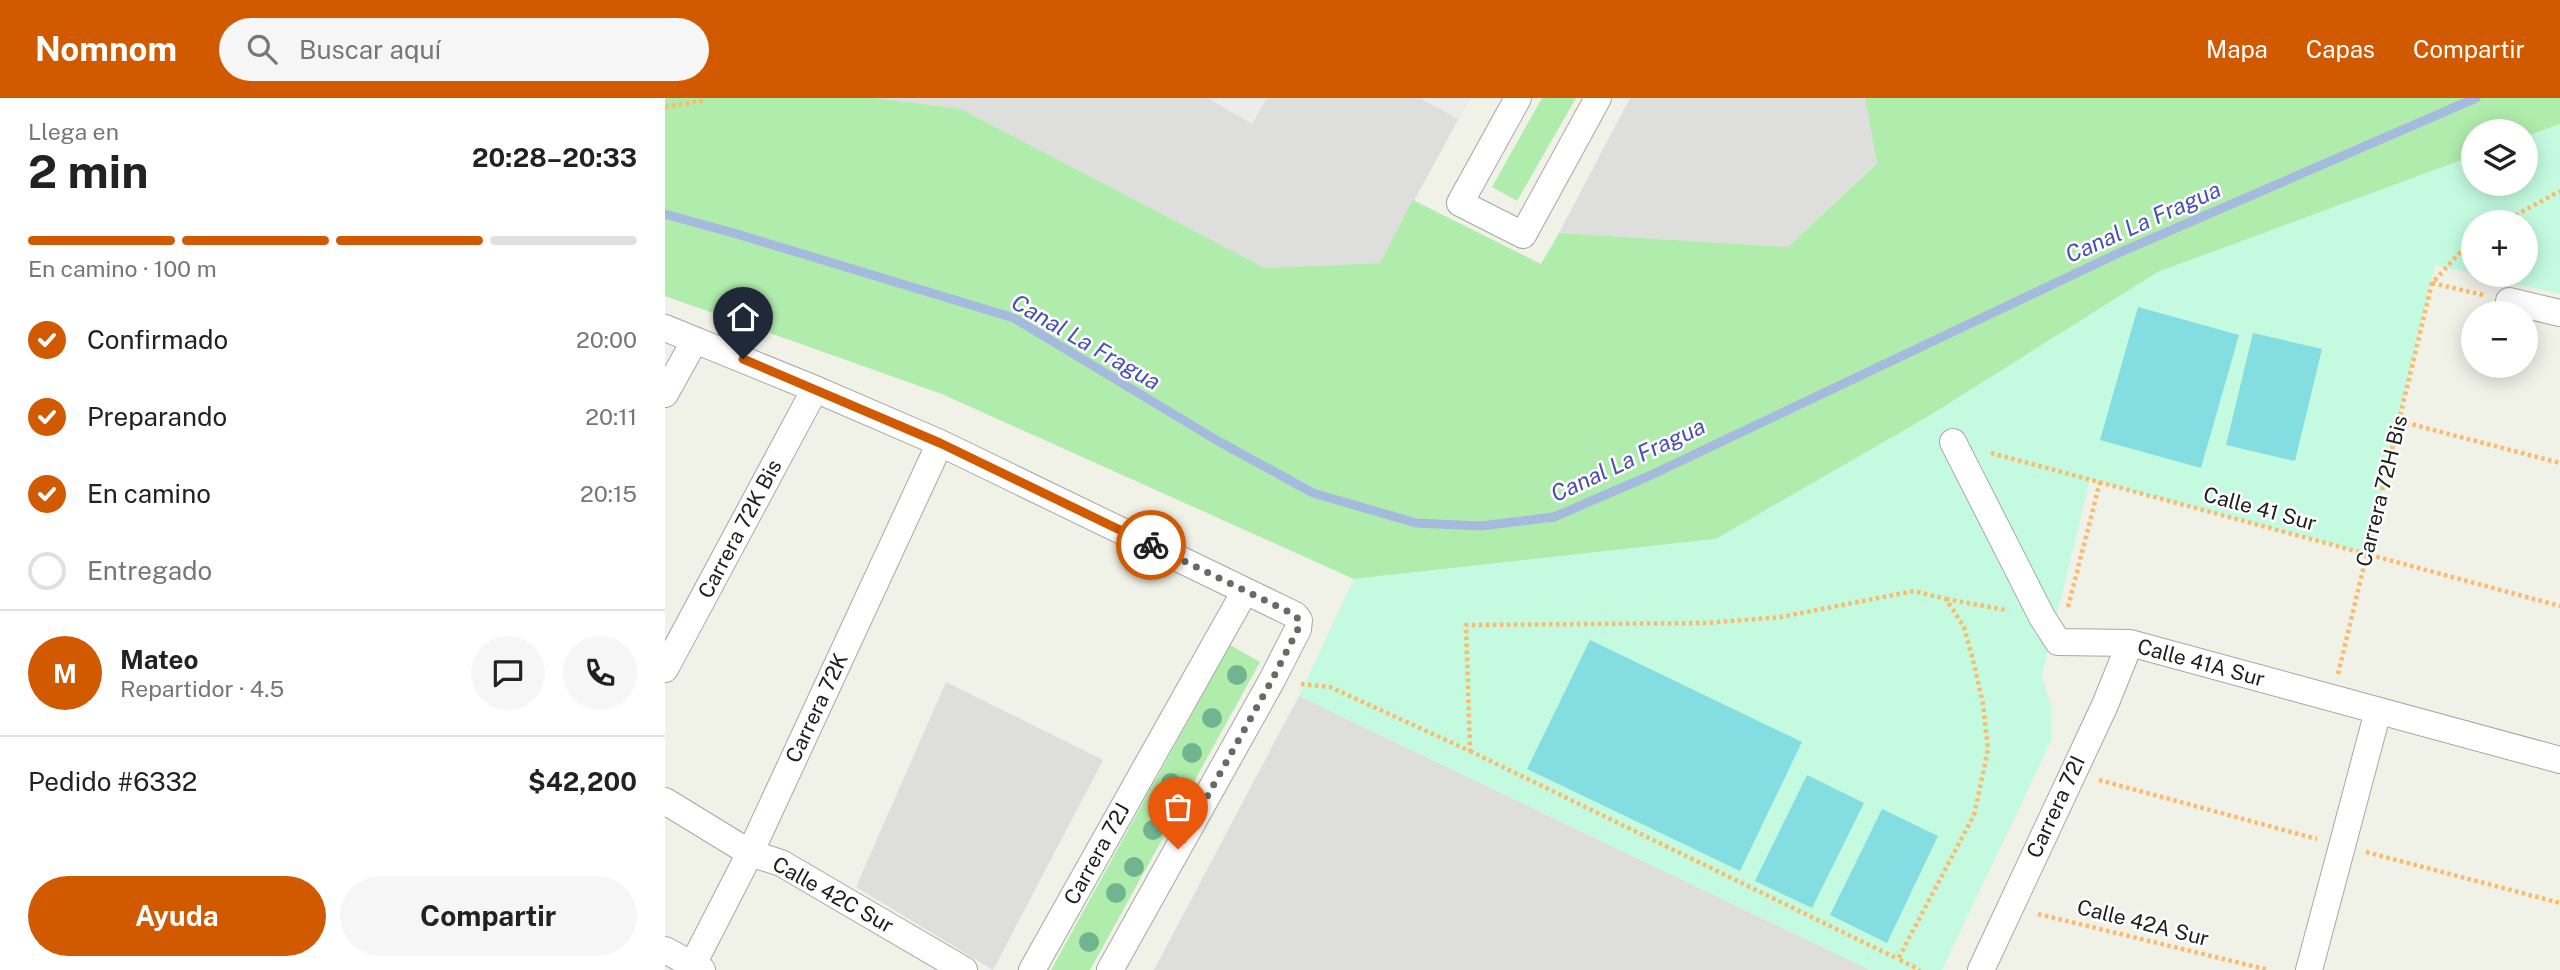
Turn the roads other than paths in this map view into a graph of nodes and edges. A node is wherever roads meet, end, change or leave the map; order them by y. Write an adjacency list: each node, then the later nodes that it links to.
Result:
1 (1518, 98): 2 (street)
2 (1598, 98)
3 (2538, 308): 4 (street)
4 (2560, 313)
5 (665, 328): 6 (street)
6 (695, 340): 7 (street); 8 (street)
7 (815, 388): 10 (street); 13 (street, Carrera 72K Bis)
8 (665, 394)
9 (1953, 442): 12 (street, Calle 41A Sur)
10 (940, 443): 11 (street); 17 (street, Carrera 72K)
11 (1245, 591): 21 (street, Carrera 72J); 22 (street)
12 (2130, 643): 14 (street, Calle 41A Sur); 23 (street, Carrera 72I)
13 (665, 669)
14 (2378, 710): 15 (street, Calle 41A Sur); 24 (street)
15 (2560, 761)
16 (665, 801): 17 (street, Calle 42C Sur)
17 (750, 853): 19 (street, Carrera 72K); 20 (street, Calle 42C Sur)
18 (665, 950): 19 (street)
19 (695, 968)
20 (964, 970)
21 (1032, 970)
22 (1110, 970)
23 (1981, 970)
24 (2309, 970)

